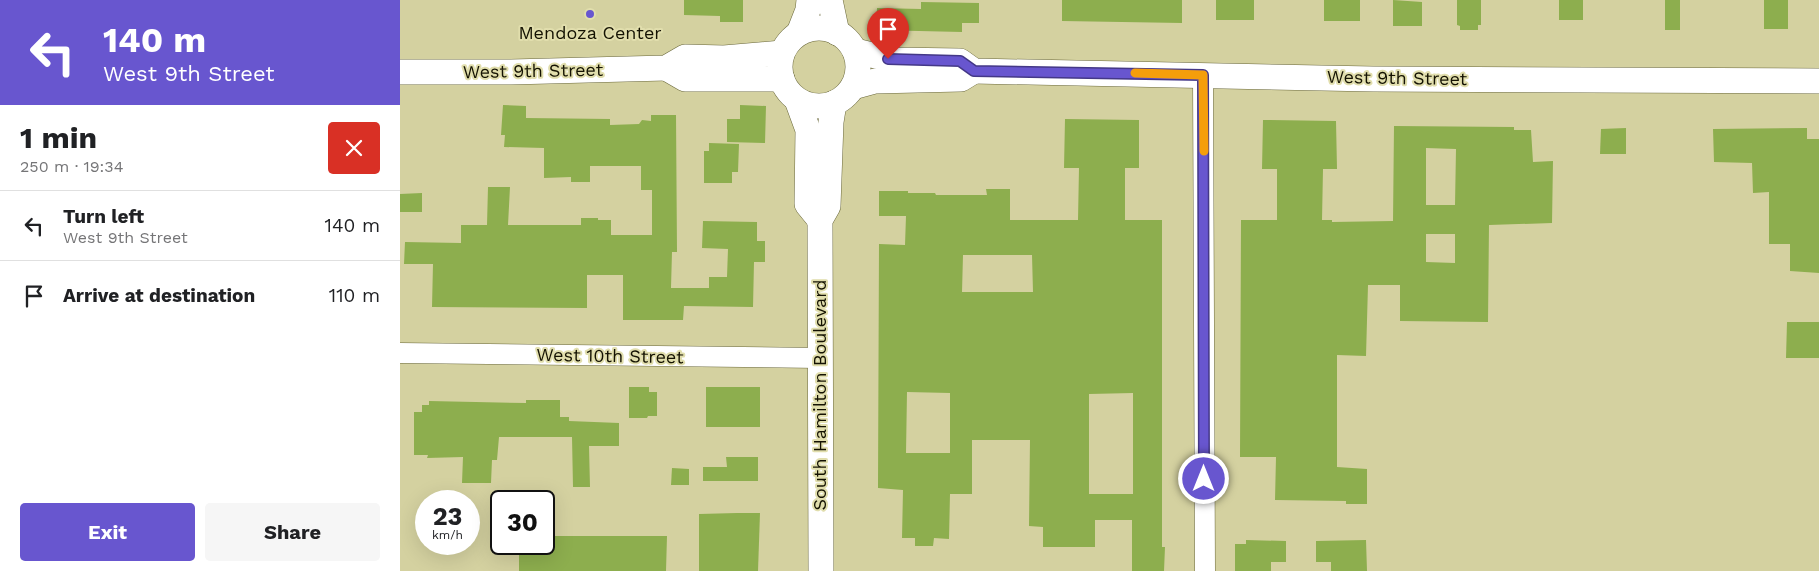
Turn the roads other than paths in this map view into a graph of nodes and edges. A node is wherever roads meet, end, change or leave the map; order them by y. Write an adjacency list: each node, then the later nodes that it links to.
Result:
1 (809, 0): 4 (street)
2 (830, 0): 3 (street)
3 (837, 33): 4 (street); 5 (street)
4 (799, 34): 6 (street)
5 (855, 51): 8 (street, West 9th Street); 13 (street)
6 (782, 53): 7 (street, West 9th Street); 11 (street)
7 (666, 68): 9 (street, West 9th Street); 11 (street, West 9th Street)
8 (974, 71): 10 (street, West 9th Street); 13 (street, West 9th Street)
9 (400, 72)
10 (1203, 75): 12 (street, West 9th Street); 20 (street)
11 (782, 79): 14 (street)
12 (1819, 81)
13 (853, 87): 15 (street)
14 (797, 100): 15 (street); 16 (street)
15 (834, 103): 16 (street, South Hamilton Boulevard)
16 (820, 220): 18 (street, South Hamilton Boulevard)
17 (400, 353): 18 (street, West 10th Street)
18 (819, 358): 19 (street, South Hamilton Boulevard)
19 (821, 571)
20 (1205, 571)

